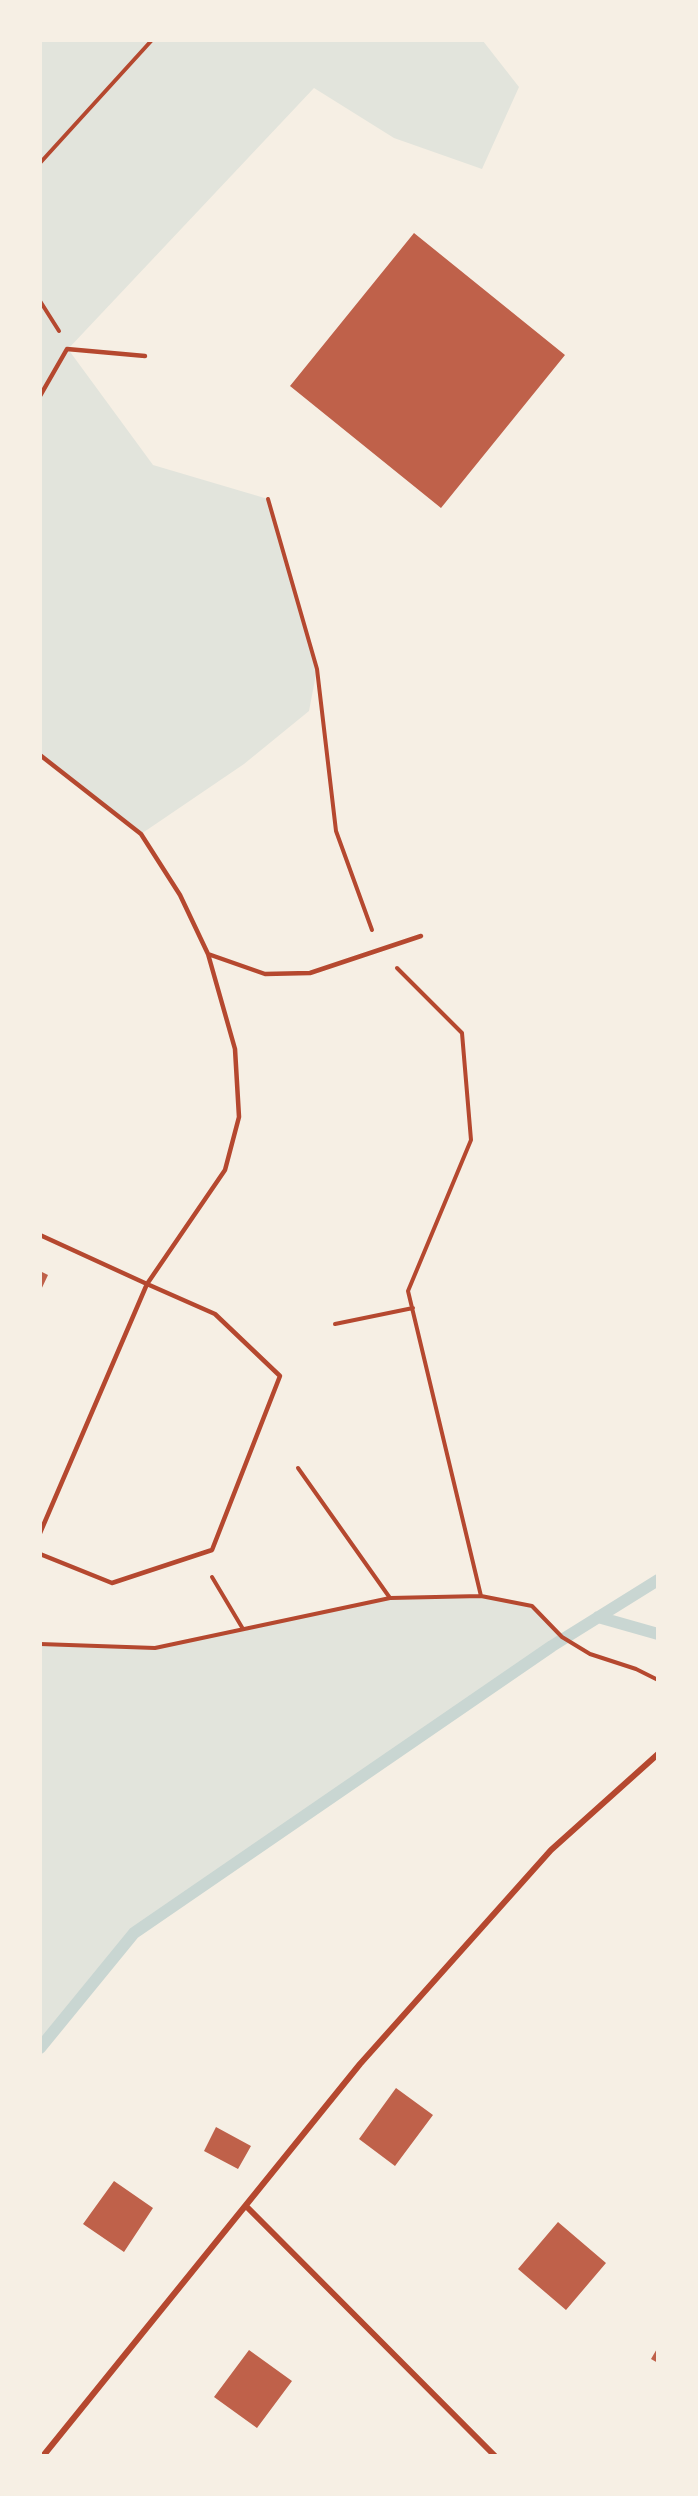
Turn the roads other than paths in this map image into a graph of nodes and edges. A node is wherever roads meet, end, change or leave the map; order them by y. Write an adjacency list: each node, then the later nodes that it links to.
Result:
1 (145, 356): 2 (lane)
2 (40, 396)
3 (40, 755): 5 (lane)
4 (420, 936): 5 (lane)
5 (207, 954): 7 (lane)
6 (40, 1235): 7 (lane)
7 (147, 1284): 8 (lane); 9 (lane)
8 (40, 1533)
9 (40, 1554)
10 (657, 1754): 11 (street)
11 (246, 2206): 12 (street); 13 (street)
12 (43, 2456)
13 (495, 2456)

